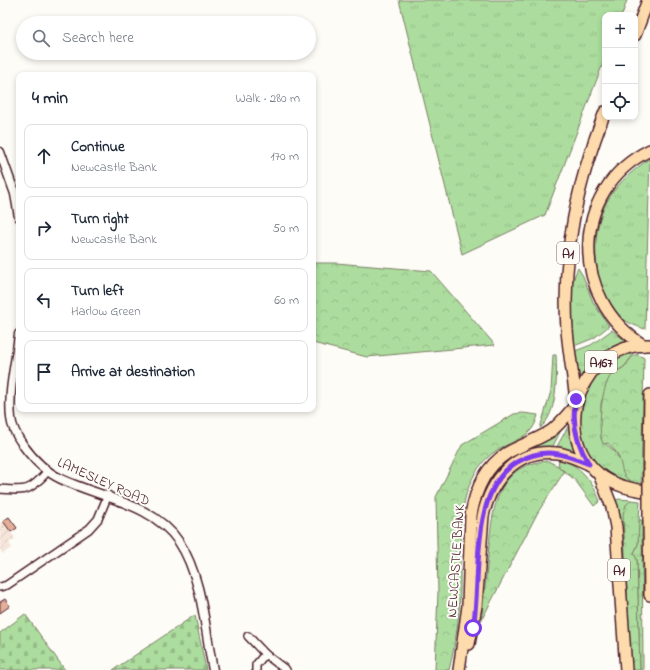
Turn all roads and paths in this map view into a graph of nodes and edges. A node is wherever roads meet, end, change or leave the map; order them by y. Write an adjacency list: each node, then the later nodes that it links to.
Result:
1 (648, 0): 2 (main road)
2 (638, 27)
3 (602, 120): 10 (main road, A1)
4 (650, 150): 7 (main road, A1)
5 (0, 152): 6 (street)
6 (16, 200)
7 (647, 345): 10 (main road, A167)
8 (16, 358): 13 (street, LAMESLEY ROAD)
9 (650, 395): 12 (main road, A1)
10 (576, 403): 11 (main road, A167); 25 (main road, NEWCASTLE BANK / A167)
11 (589, 464): 14 (main road, A167); 25 (main road, NEWCASTLE BANK / A167)
12 (649, 468): 19 (main road, A1, bridge)
13 (48, 471): 15 (street); 17 (street, LAMESLEY ROAD)
14 (599, 474): 16 (main road, A167); 26 (main road, A1)
15 (0, 488)
16 (650, 492)
17 (108, 495): 18 (street); 22 (street, LAMESLEY ROAD)
18 (0, 588)
19 (650, 595)
20 (248, 636): 21 (street)
21 (265, 654): 23 (street); 24 (street)
22 (213, 670)
23 (256, 670)
24 (286, 670)
25 (459, 670)
26 (626, 670)

